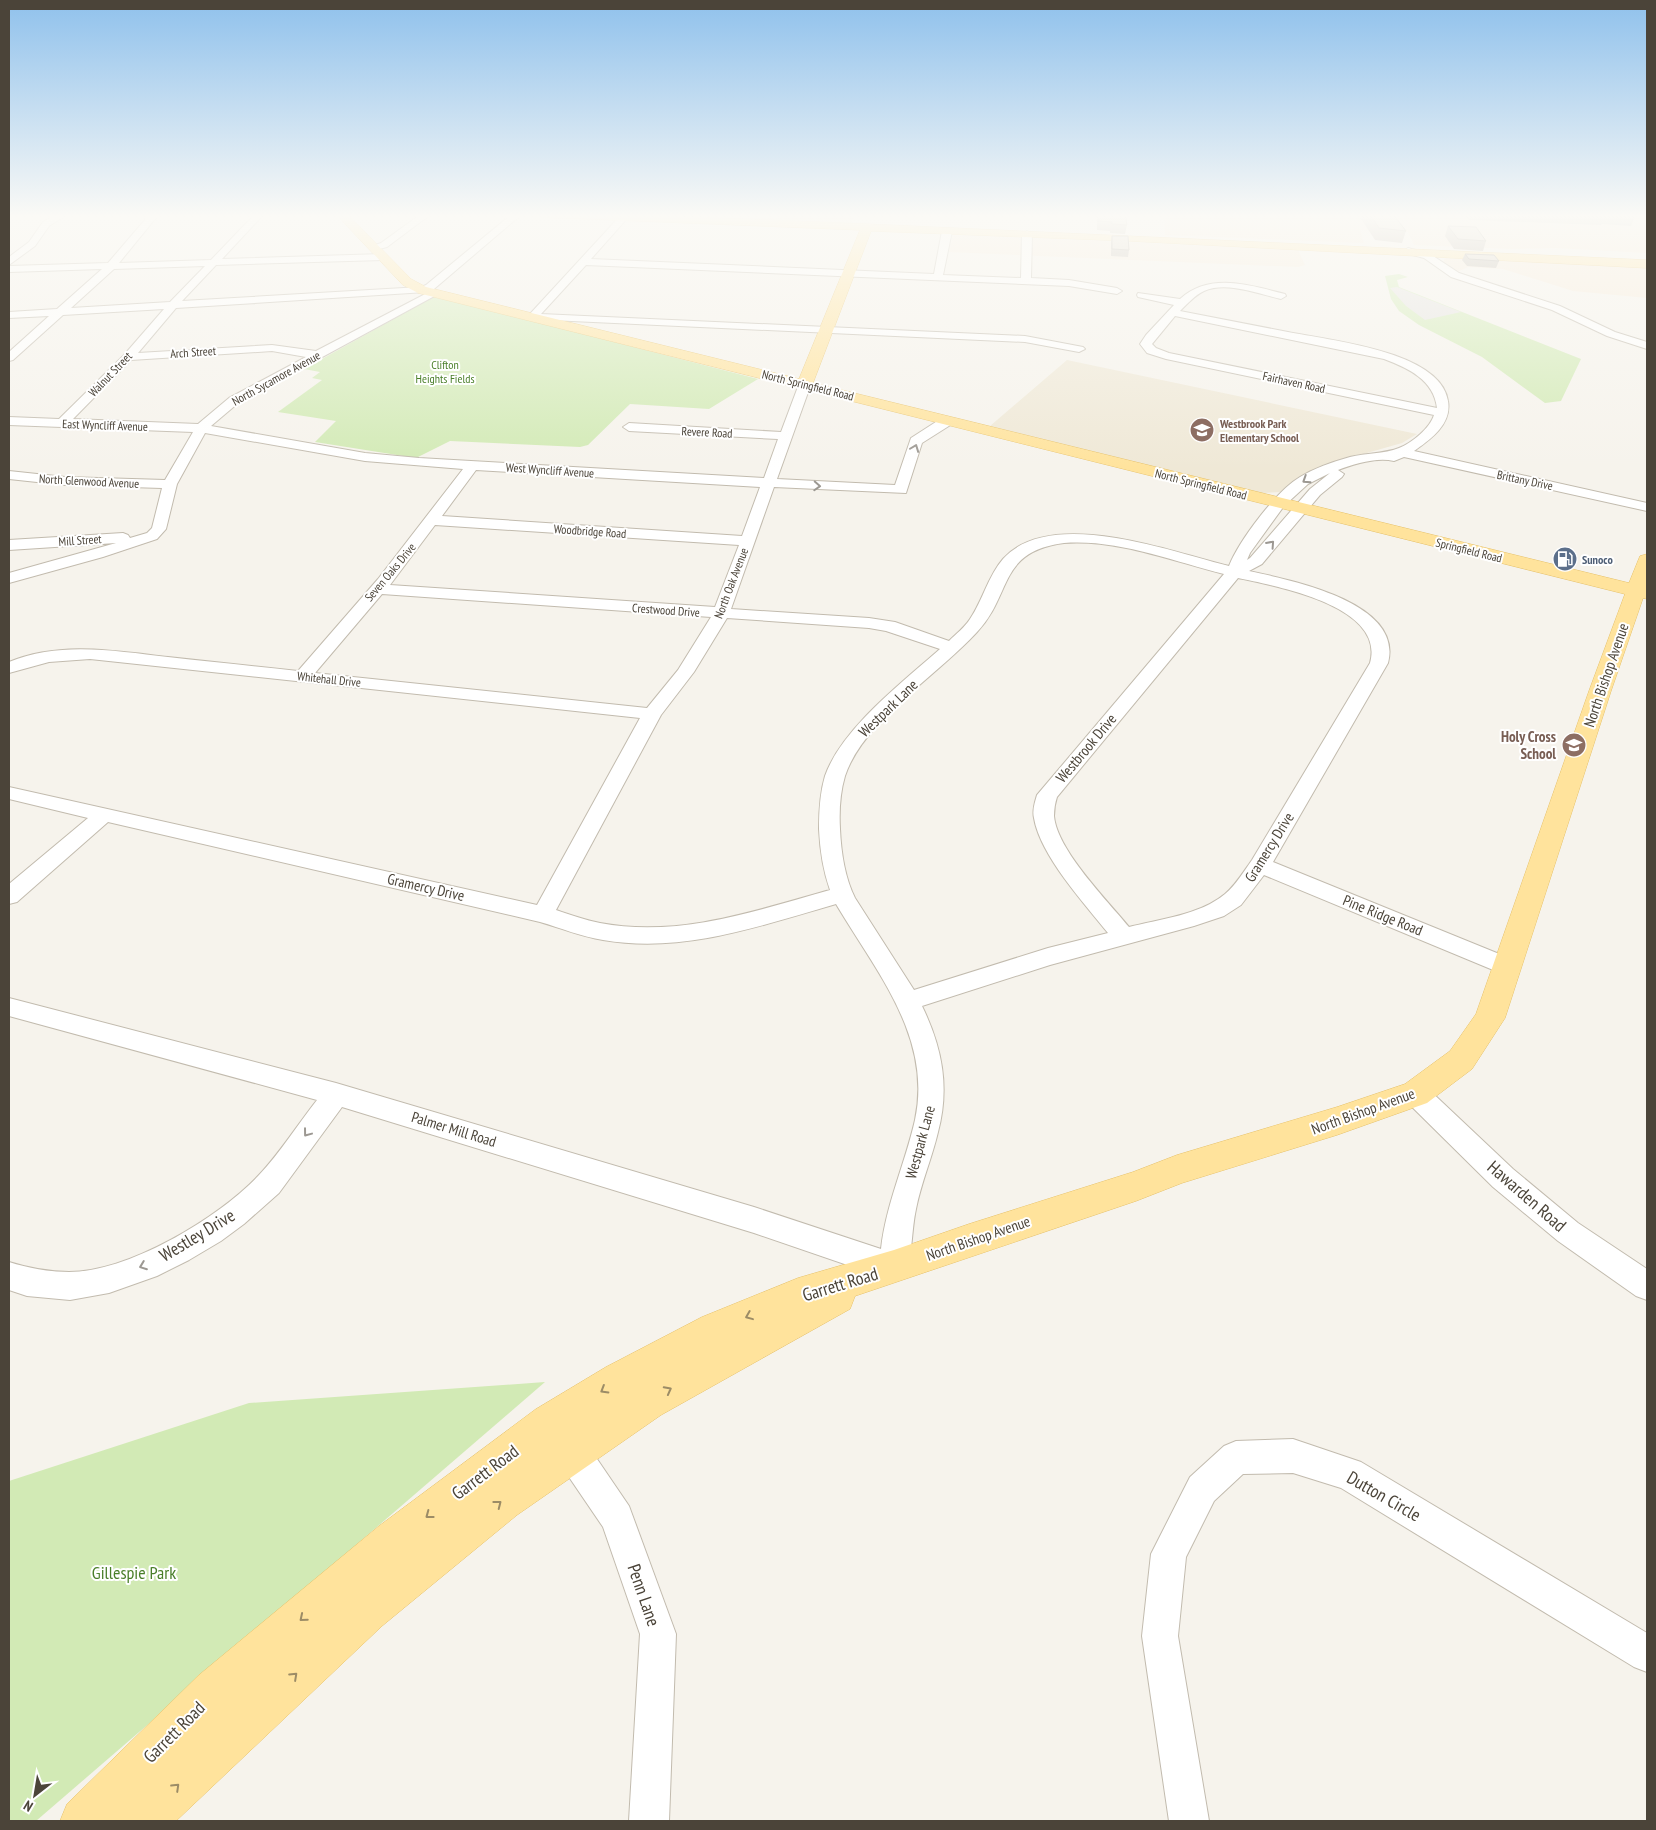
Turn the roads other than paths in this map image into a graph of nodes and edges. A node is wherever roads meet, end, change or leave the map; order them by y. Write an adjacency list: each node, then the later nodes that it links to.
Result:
1 (74, 299): 13 (street)
2 (177, 299): 12 (street, Walnut Street)
3 (283, 299): 12 (street)
4 (416, 299): 20 (street, North Sycamore Avenue)
5 (460, 299): 16 (main road, North Springfield Road)
6 (550, 299): 16 (street)
7 (838, 299): 17 (main road, North Oak Avenue)
8 (1164, 299): 11 (street)
9 (1187, 299): 11 (street)
10 (1530, 299): 18 (street)
11 (1182, 303): 14 (street)
12 (172, 305): 13 (street); 21 (street, Walnut Street)
13 (60, 312): 15 (street); 22 (street)
14 (1174, 313): 24 (street); 24 (street, Fairhaven Road)
15 (9, 315)
16 (533, 317): 17 (street); 23 (main road, North Springfield Road)
17 (827, 330): 19 (street); 23 (main road, North Oak Avenue)
18 (1647, 346)
19 (1079, 349)
20 (318, 355): 21 (street, Arch Street); 29 (street, North Sycamore Avenue)
21 (128, 356): 27 (street, Walnut Street)
22 (9, 358)
23 (805, 384): 25 (main road, North Springfield Road); 30 (street, North Oak Avenue)
24 (1442, 413): 31 (street, Westbrook Drive)
25 (947, 421): 34 (street, West Wyncliff Avenue, one-way to 25); 36 (main road, North Springfield Road)
26 (9, 422): 27 (street, East Wyncliff Avenue)
27 (62, 423): 29 (street, East Wyncliff Avenue)
28 (629, 427): 30 (street, Revere Road)
29 (200, 428): 32 (street, West Wyncliff Avenue); 35 (street, North Sycamore Avenue)
30 (786, 436): 34 (street, North Oak Avenue)
31 (1402, 452): 36 (street, Westbrook Drive, one-way to 36); 37 (street, Brittany Drive); 38 (street, Westbrook Drive)
32 (473, 465): 34 (street, West Wyncliff Avenue); 39 (street, Seven Oaks Drive)
33 (9, 475): 35 (street, North Glenwood Avenue)
34 (768, 483): 41 (street, North Oak Avenue)
35 (170, 484): 40 (street, North Sycamore Avenue)
36 (1279, 503): 38 (main road, North Springfield Road); 44 (street, Westbrook Drive)
37 (1647, 507)
38 (1302, 509): 44 (street, Westbrook Drive, one-way to 38); 47 (main road, Springfield Road)
39 (432, 520): 41 (street, Woodbridge Road); 46 (street, Seven Oaks Drive)
40 (152, 536): 42 (street, Mill Street); 45 (street)
41 (747, 541): 48 (street, North Oak Avenue)
42 (9, 545)
43 (1647, 560): 47 (main road, North Bishop Avenue)
44 (1234, 572): 49 (street, Westpark Lane); 55 (street, Gramercy Drive); 59 (street, Westbrook Drive)
45 (9, 578)
46 (377, 589): 48 (street, Crestwood Drive); 51 (street, Seven Oaks Drive)
47 (1641, 592): 60 (main road, North Bishop Avenue)
48 (721, 614): 49 (street, Crestwood Drive); 52 (street, North Oak Avenue)
49 (951, 648): 56 (street, Westpark Lane)
50 (9, 668): 51 (street, Whitehall Drive)
51 (303, 676): 52 (street, Whitehall Drive)
52 (652, 714): 58 (street, North Oak Avenue)
53 (9, 793): 54 (street, Gramercy Drive)
54 (106, 814): 57 (street); 58 (street, Gramercy Drive)
55 (1260, 864): 59 (street, Gramercy Drive); 60 (street, Pine Ridge Road)
56 (842, 894): 58 (street, Gramercy Drive); 61 (street, Westpark Lane)
57 (9, 896)
58 (543, 914)
59 (1124, 937): 61 (street, Gramercy Drive)
60 (1506, 966): 64 (main road, North Bishop Avenue)
61 (908, 1001): 65 (street, Westpark Lane)
62 (9, 1006): 63 (street, Palmer Mill Road)
63 (336, 1094): 65 (street, Palmer Mill Road); 66 (street, Westley Drive, one-way to 66)
64 (1416, 1094): 65 (main road, North Bishop Avenue); 67 (street, Hawarden Road)
65 (894, 1267): 68 (main road, Garrett Road)
66 (9, 1276)
67 (1647, 1286)
68 (561, 1437): 70 (main road, Garrett Road, one-way to 70); 71 (main road, Garrett Road, one-way to 68); 72 (street, Penn Lane)
69 (1647, 1654): 73 (street, Dutton Circle)
70 (84, 1821)
71 (140, 1821)
72 (649, 1821)
73 (1189, 1821)

